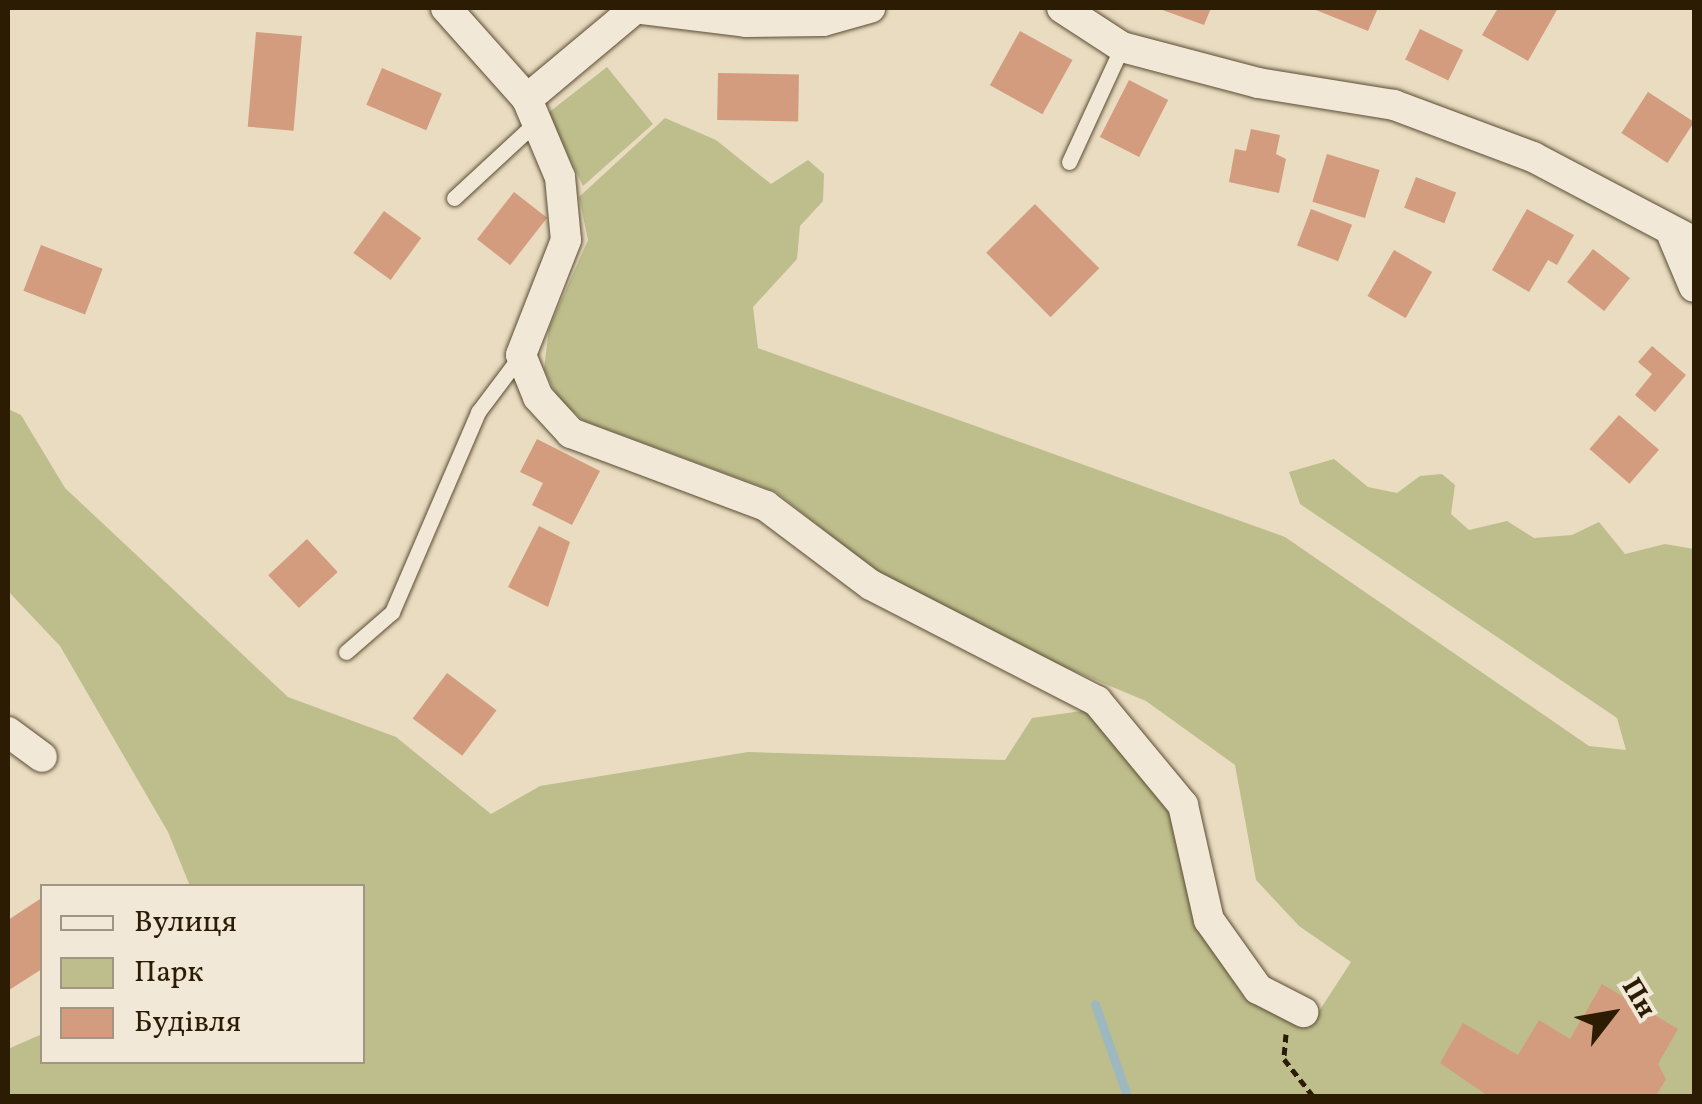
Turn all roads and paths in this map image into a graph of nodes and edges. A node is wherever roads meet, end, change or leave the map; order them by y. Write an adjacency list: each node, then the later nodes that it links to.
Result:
1 (446, 8): 6 (street)
2 (636, 8): 3 (street); 6 (street)
3 (870, 8)
4 (1062, 8): 5 (street)
5 (1122, 48): 7 (lane); 9 (street)
6 (532, 111): 8 (lane); 11 (street)
7 (1069, 162)
8 (454, 198)
9 (1684, 240): 10 (street)
10 (1694, 287)
11 (522, 355): 12 (lane); 15 (street)
12 (346, 652)
13 (8, 732): 14 (street)
14 (42, 757)
15 (1295, 1008): 16 (path)
16 (1313, 1096)

